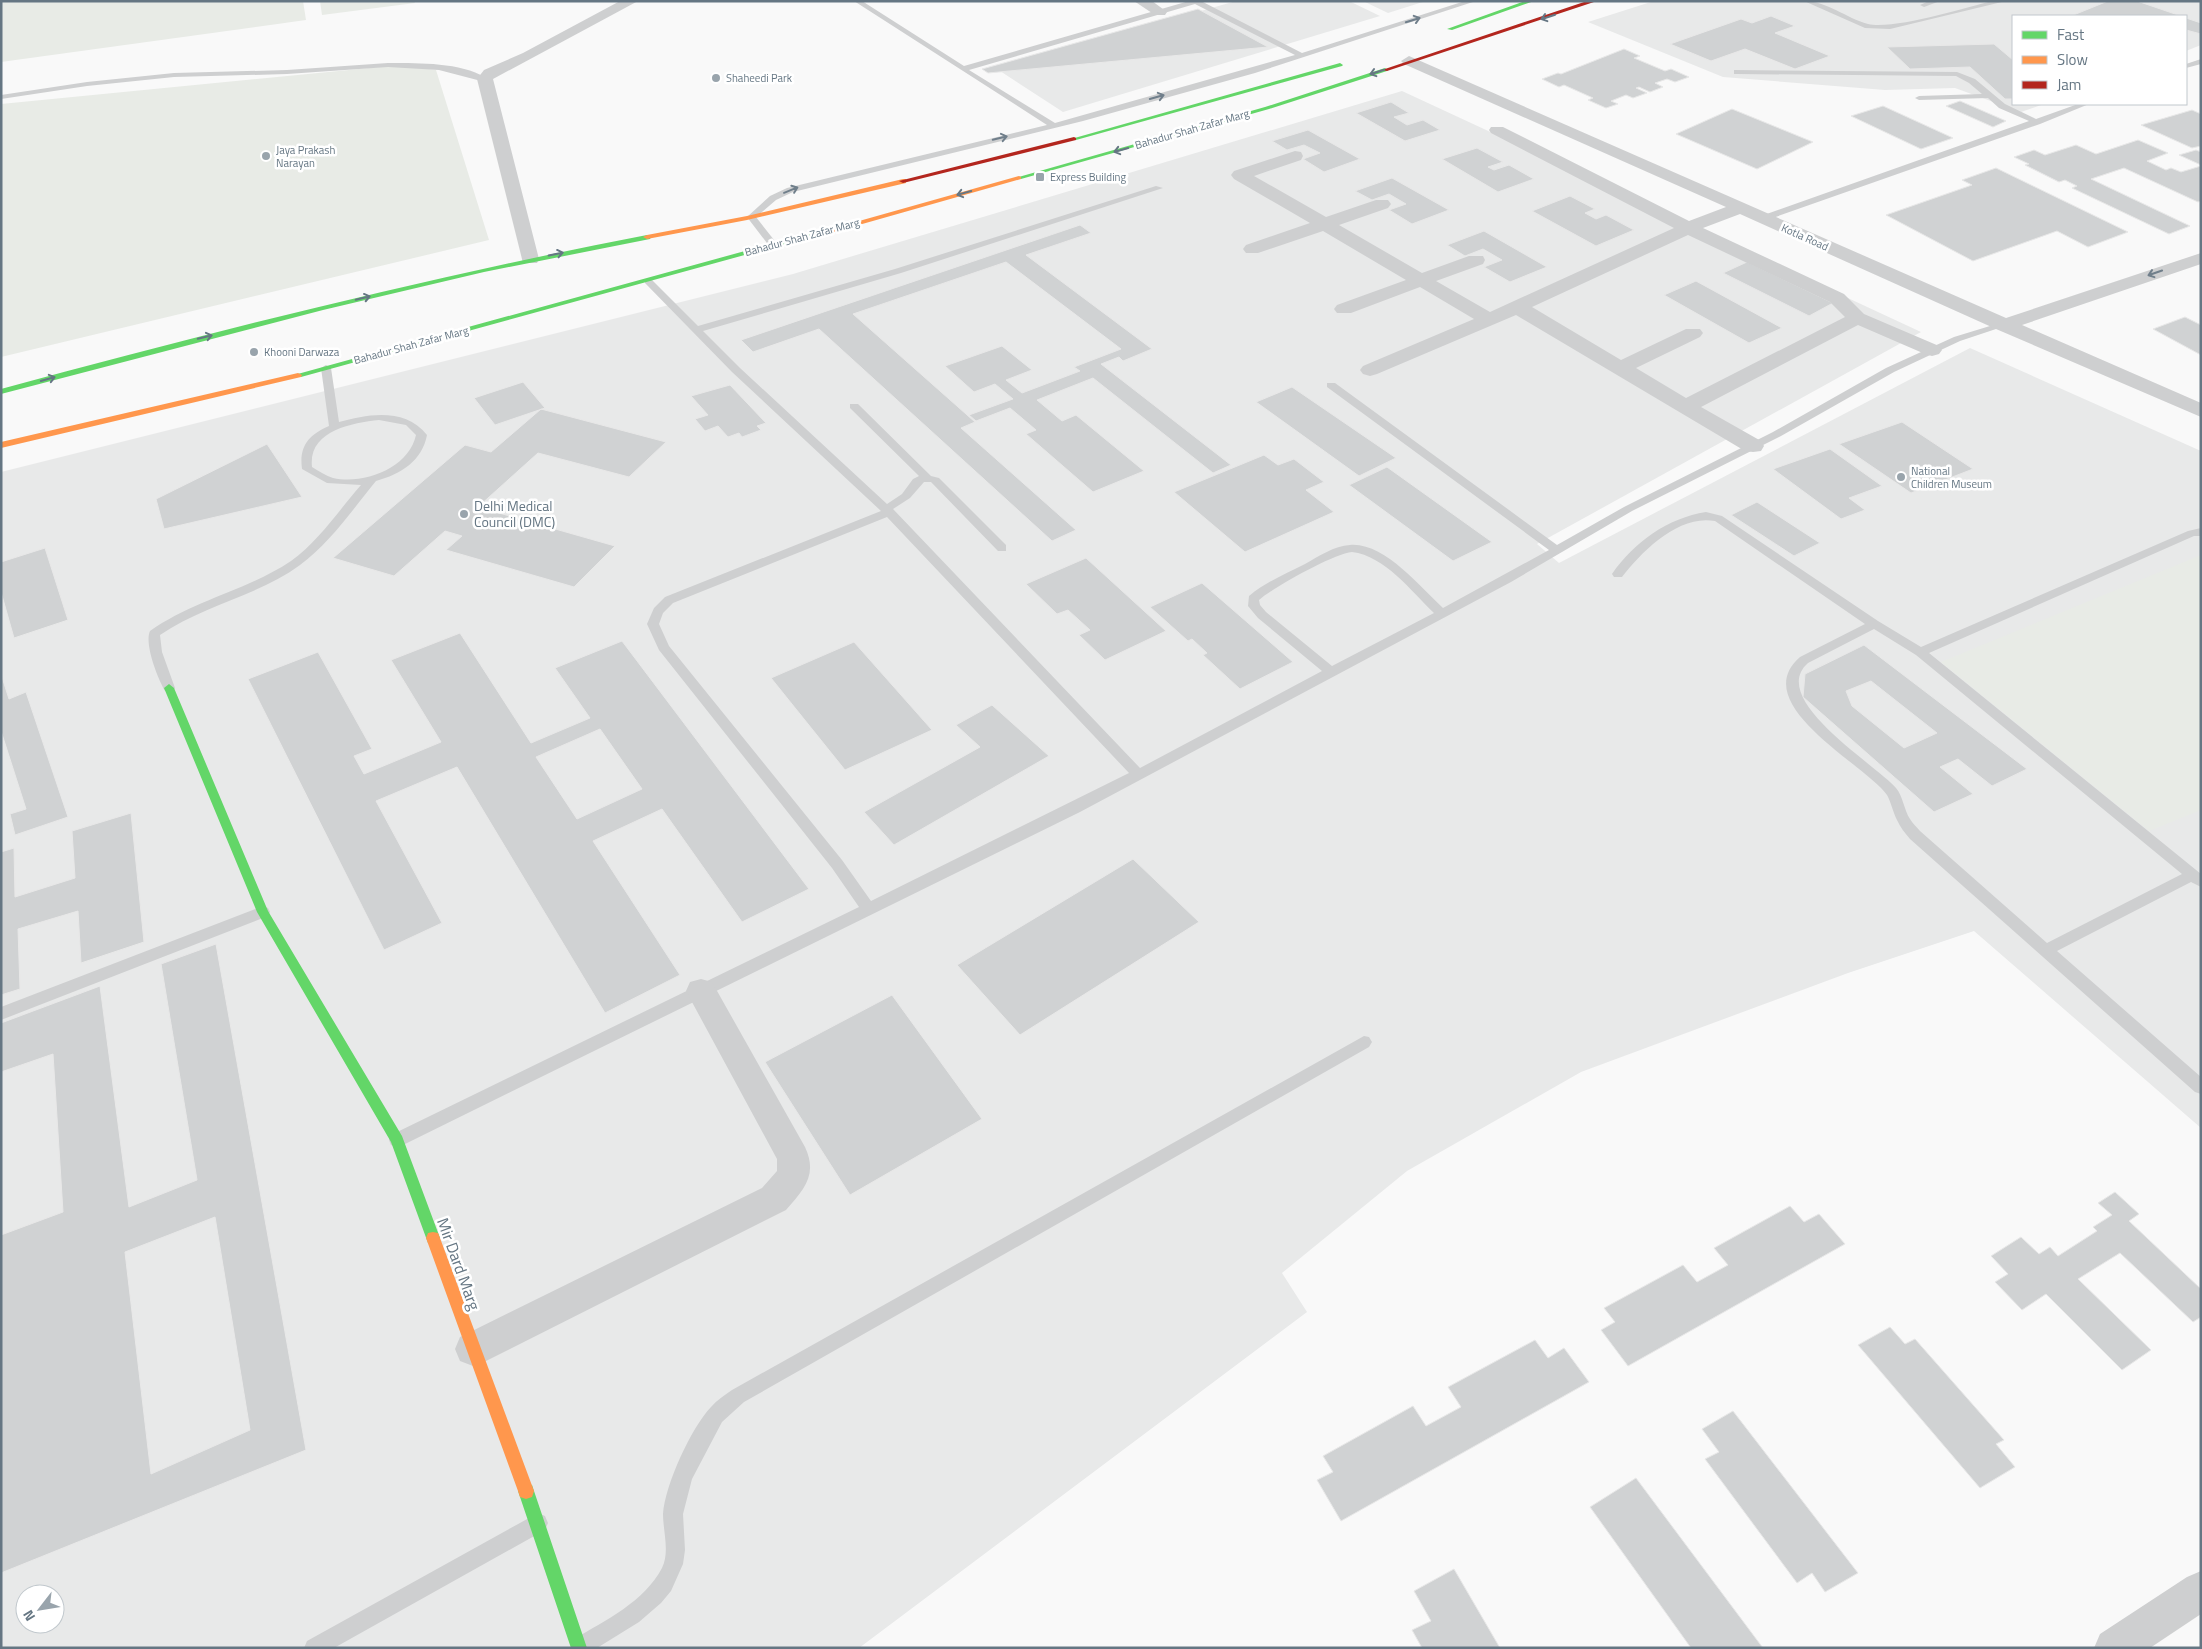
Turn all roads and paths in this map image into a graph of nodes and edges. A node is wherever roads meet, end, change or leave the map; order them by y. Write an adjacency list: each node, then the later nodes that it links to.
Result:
1 (631, 1): 23 (street)
2 (857, 1): 21 (lane)
3 (1140, 1): 14 (street)
4 (1198, 1): 14 (lane); 16 (lane)
5 (1473, 1): 16 (lane, one-way to 5)
6 (1531, 1): 15 (main road)
7 (1594, 1): 17 (main road, Bahadur Shah Zafar Marg, one-way to 17)
8 (1807, 1): 13 (lane)
9 (1937, 1): 12 (lane)
10 (1977, 1): 13 (lane)
11 (2003, 1): 13 (lane)
12 (1924, 5)
13 (1989, 6)
14 (1160, 12): 21 (lane)
15 (1440, 32)
16 (1301, 56): 29 (lane, one-way to 16)
17 (1409, 61): 34 (street, Kotla Road); 39 (main road, Bahadur Shah Zafar Marg, one-way to 39)
18 (2201, 61): 20 (lane)
19 (1350, 62): 35 (main road, Bahadur Shah Zafar Marg)
20 (2187, 66)
21 (963, 69): 29 (lane)
22 (1737, 72): 24 (lane)
23 (485, 80): 25 (lane); 42 (street)
24 (1988, 96): 26 (lane); 28 (lane)
25 (1, 97)
26 (1919, 98)
27 (2082, 105): 28 (lane)
28 (2036, 122): 36 (lane)
29 (1053, 125): 35 (lane, one-way to 29)
30 (1497, 130): 38 (street)
31 (1296, 156): 37 (street)
32 (1159, 188): 51 (lane)
33 (1382, 204): 37 (street)
34 (1740, 208): 36 (street, Kotla Road); 38 (street)
35 (751, 216): 39 (lane); 42 (main road, Bahadur Shah Zafar Marg, one-way to 35)
36 (1764, 218): 50 (street, Kotla Road)
37 (1324, 224): 40 (street); 44 (street)
38 (1688, 228): 46 (street); 48 (street)
39 (773, 245): 45 (main road, Bahadur Shah Zafar Marg)
40 (1252, 249)
41 (2201, 258): 50 (street, one-way to 50)
42 (530, 259): 58 (main road, Bahadur Shah Zafar Marg, one-way to 42)
43 (1476, 260): 44 (street)
44 (1422, 280): 47 (street); 49 (street)
45 (648, 281): 51 (lane); 54 (main road, Bahadur Shah Zafar Marg)
46 (1517, 307): 49 (street); 55 (street)
47 (1344, 309)
48 (1857, 318): 53 (street); 60 (street)
49 (1489, 320): 56 (street)
50 (2003, 325): 53 (lane); 61 (street, Kotla Road)
51 (695, 330): 67 (lane)
52 (1693, 333): 55 (street)
53 (1932, 350): 64 (lane)
54 (326, 368): 62 (lane); 63 (main road, Bahadur Shah Zafar Marg)
55 (1620, 368): 60 (street)
56 (1370, 370)
57 (1331, 385): 70 (lane)
58 (1, 392)
59 (854, 406): 65 (lane)
60 (1686, 406): 64 (street)
61 (2201, 412)
62 (334, 427): 66 (lane); 66 (lane)
63 (1, 445)
64 (1752, 446): 70 (lane)
65 (926, 477): 67 (lane); 69 (lane)
66 (372, 479): 76 (lane)
67 (887, 511): 77 (lane); 79 (lane)
68 (2201, 532): 74 (lane)
69 (1002, 548)
70 (1556, 550): 72 (lane)
71 (1618, 574): 73 (lane)
72 (1441, 614): 75 (lane); 75 (lane)
73 (1874, 624): 74 (lane); 81 (lane)
74 (1920, 652): 78 (lane)
75 (1331, 672): 77 (lane)
76 (169, 688): 80 (main road, Mir Dard Marg)
77 (1138, 774): 79 (lane)
78 (2197, 878): 81 (lane)
79 (868, 908): 82 (lane)
80 (263, 912): 83 (lane); 86 (main road, Mir Dard Marg)
81 (2046, 950): 85 (lane)
82 (700, 991): 86 (lane); 87 (street)
83 (1, 1014)
84 (1364, 1042): 91 (lane)
85 (2201, 1087)
86 (397, 1140): 87 (main road, Mir Dard Marg)
87 (473, 1349): 88 (main road, Mir Dard Marg)
88 (538, 1523): 90 (lane); 91 (main road, Mir Dard Marg)
89 (2197, 1601): 92 (street)
90 (314, 1648)
91 (579, 1648)
92 (2114, 1648)

